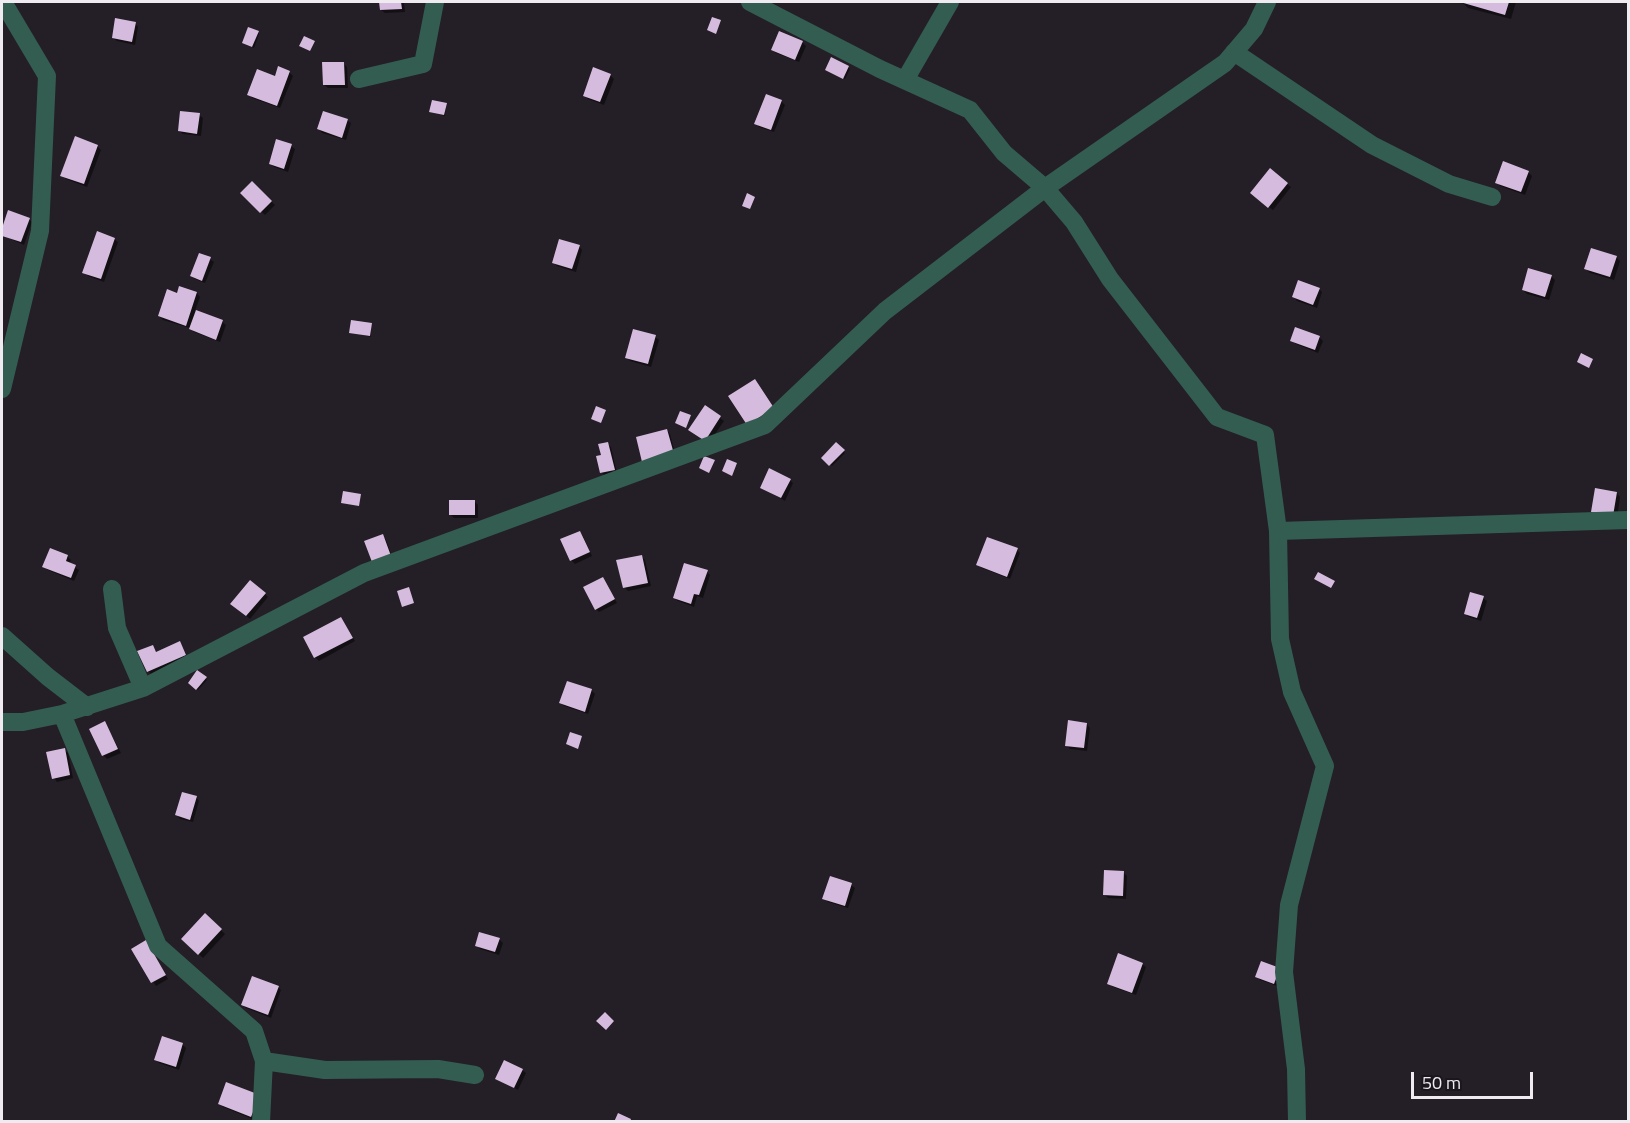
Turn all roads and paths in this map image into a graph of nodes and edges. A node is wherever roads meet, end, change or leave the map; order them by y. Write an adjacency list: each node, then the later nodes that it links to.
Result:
1 (3, 2): 11 (street)
2 (435, 2): 7 (street)
3 (750, 2): 8 (street)
4 (950, 2): 8 (street)
5 (1267, 2): 6 (street)
6 (1234, 52): 9 (street); 10 (street)
7 (359, 79)
8 (905, 80): 9 (street)
9 (1045, 188): 13 (street); 16 (street)
10 (1492, 197)
11 (2, 389)
12 (1629, 520): 13 (street)
13 (1278, 531): 23 (street)
14 (112, 590): 16 (street)
15 (2, 636): 17 (street)
16 (143, 688): 17 (street)
17 (87, 707): 18 (street)
18 (62, 714): 19 (street); 20 (street)
19 (2, 722)
20 (264, 1061): 21 (street); 22 (street)
21 (475, 1075)
22 (261, 1122)
23 (1298, 1122)

